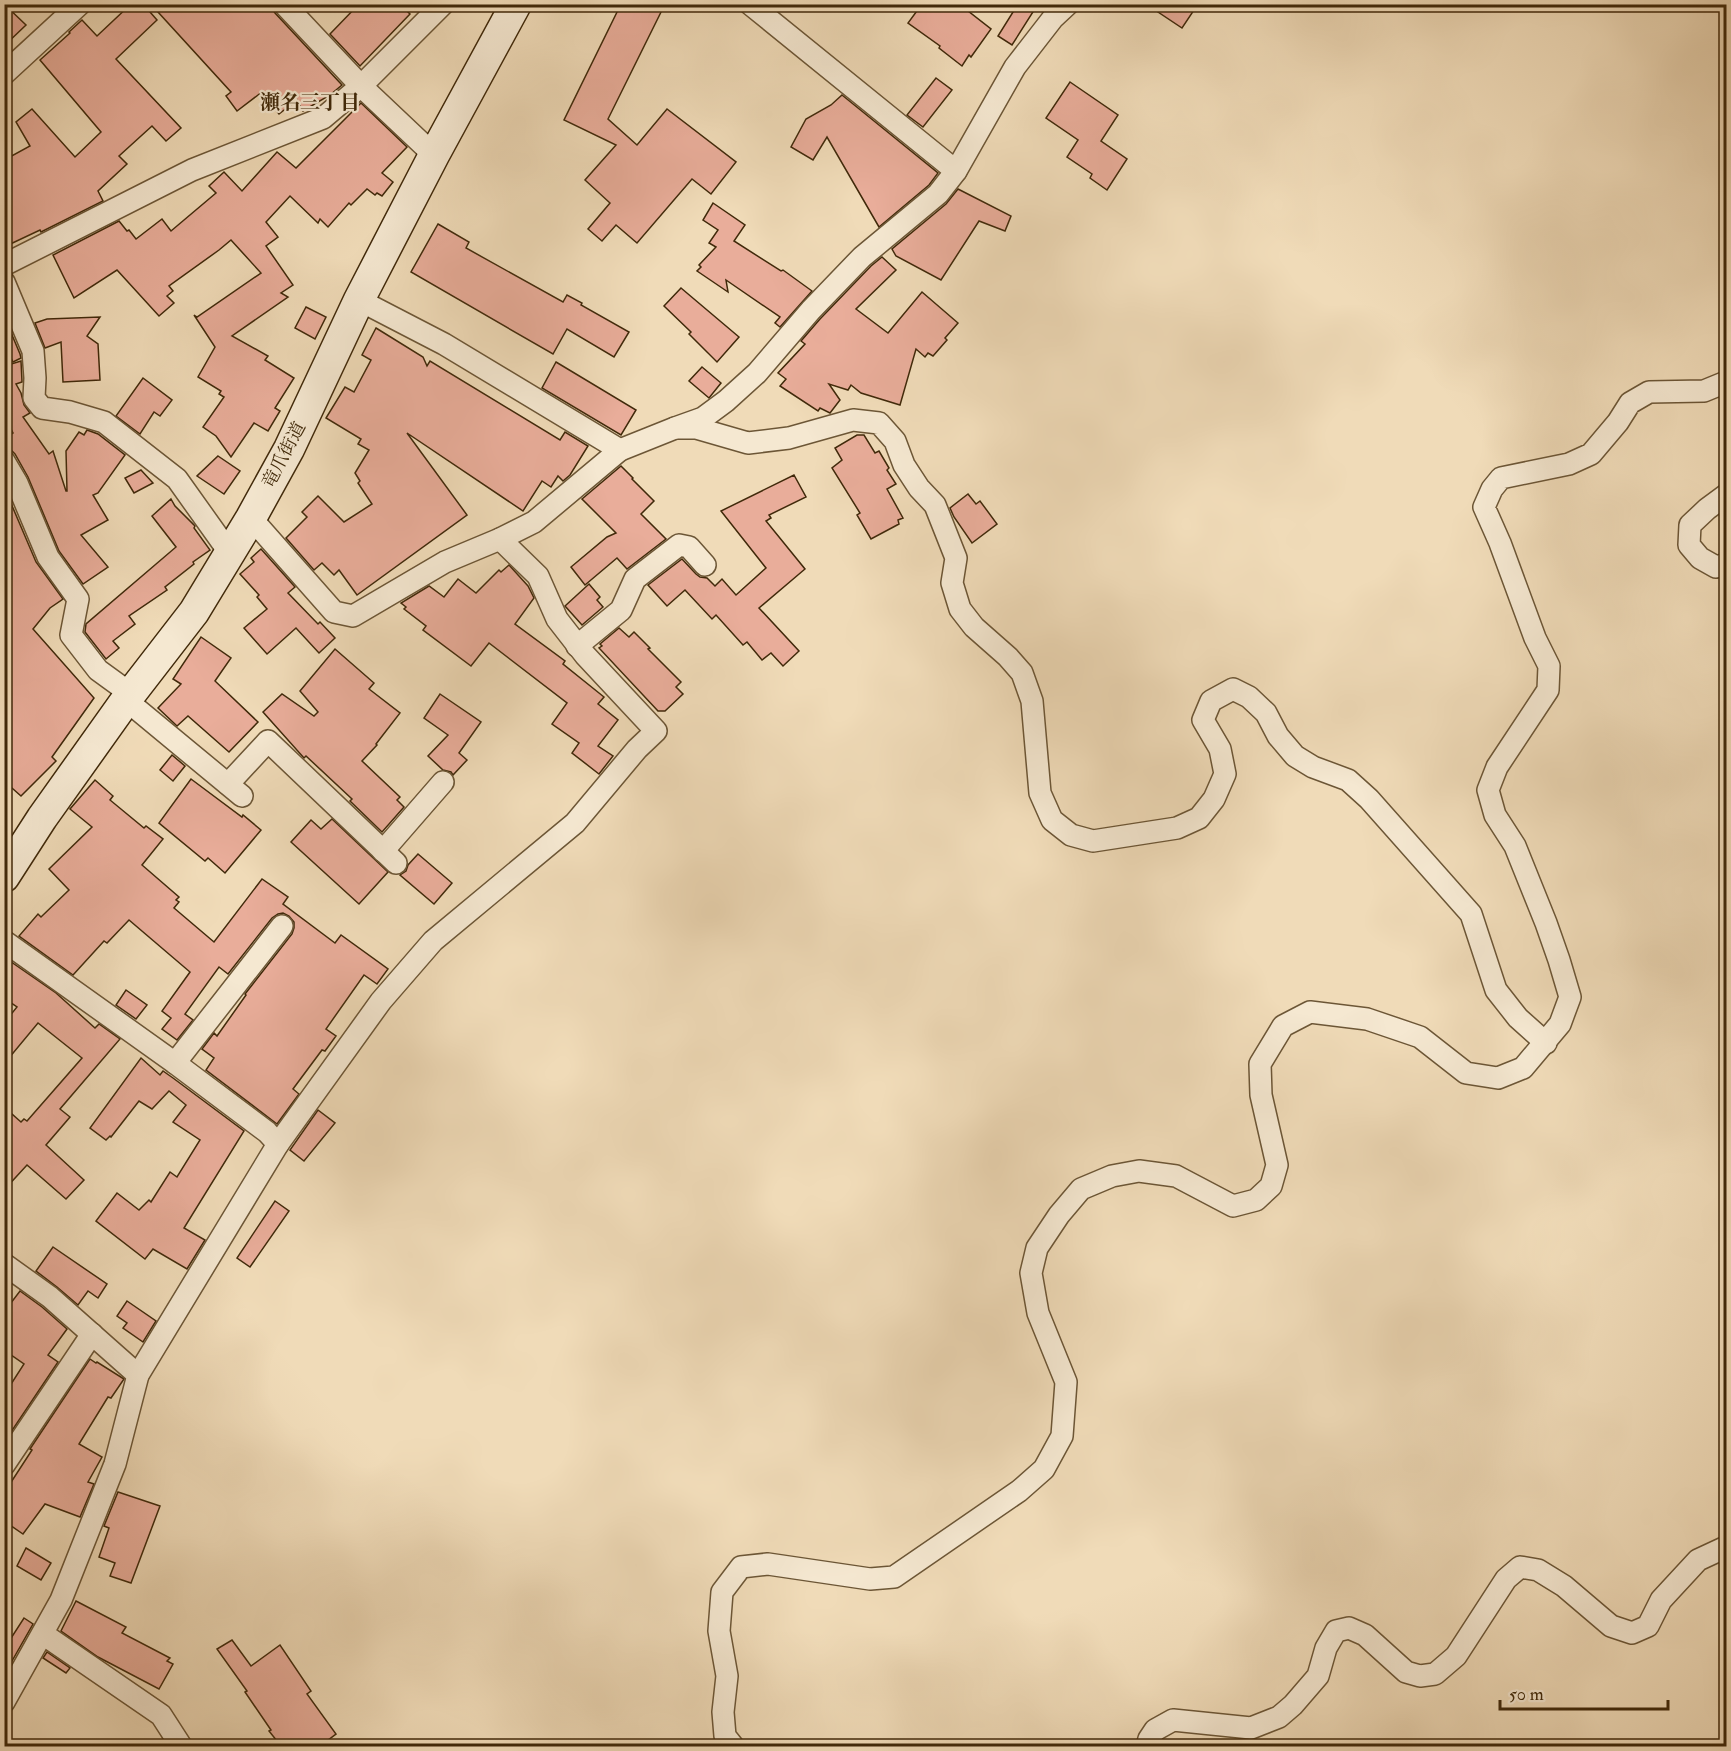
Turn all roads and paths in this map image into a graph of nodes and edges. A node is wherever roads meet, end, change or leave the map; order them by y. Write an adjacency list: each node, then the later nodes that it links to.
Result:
1 (80, 4): 7 (street)
2 (284, 4): 8 (street)
3 (442, 4): 8 (street)
4 (516, 4): 9 (main road, 竜爪街道)
5 (750, 4): 10 (street)
6 (1068, 4): 10 (street)
7 (4, 74)
8 (361, 86): 9 (street); 11 (street)
9 (434, 154): 13 (main road, 竜爪街道)
10 (956, 171): 15 (street)
11 (4, 265)
12 (4, 282): 21 (street)
13 (359, 300): 16 (street); 19 (main road, 竜爪街道)
14 (1726, 382): 30 (street)
15 (675, 428): 16 (street); 30 (street)
16 (620, 450): 20 (street)
17 (4, 461): 25 (street)
18 (1726, 495): 22 (street)
19 (251, 518): 20 (street); 21 (main road, 竜爪街道)
20 (500, 539): 24 (street)
21 (229, 552): 25 (main road, 竜爪街道)
22 (1726, 564)
23 (705, 565): 24 (street)
24 (577, 646): 32 (street)
25 (128, 697): 26 (street); 27 (main road, 竜爪街道)
26 (443, 782)
27 (4, 877)
28 (282, 926): 31 (street)
29 (4, 941): 31 (street)
30 (1546, 1043): 41 (street)
31 (175, 1063): 32 (street)
32 (278, 1144): 35 (street)
33 (4, 1264): 34 (street)
34 (92, 1334): 35 (street); 36 (street)
35 (138, 1375): 38 (street)
36 (4, 1465)
37 (1726, 1547): 42 (street)
38 (43, 1634): 39 (street); 40 (street)
39 (4, 1702)
40 (181, 1746)
41 (734, 1746)
42 (1147, 1746)

